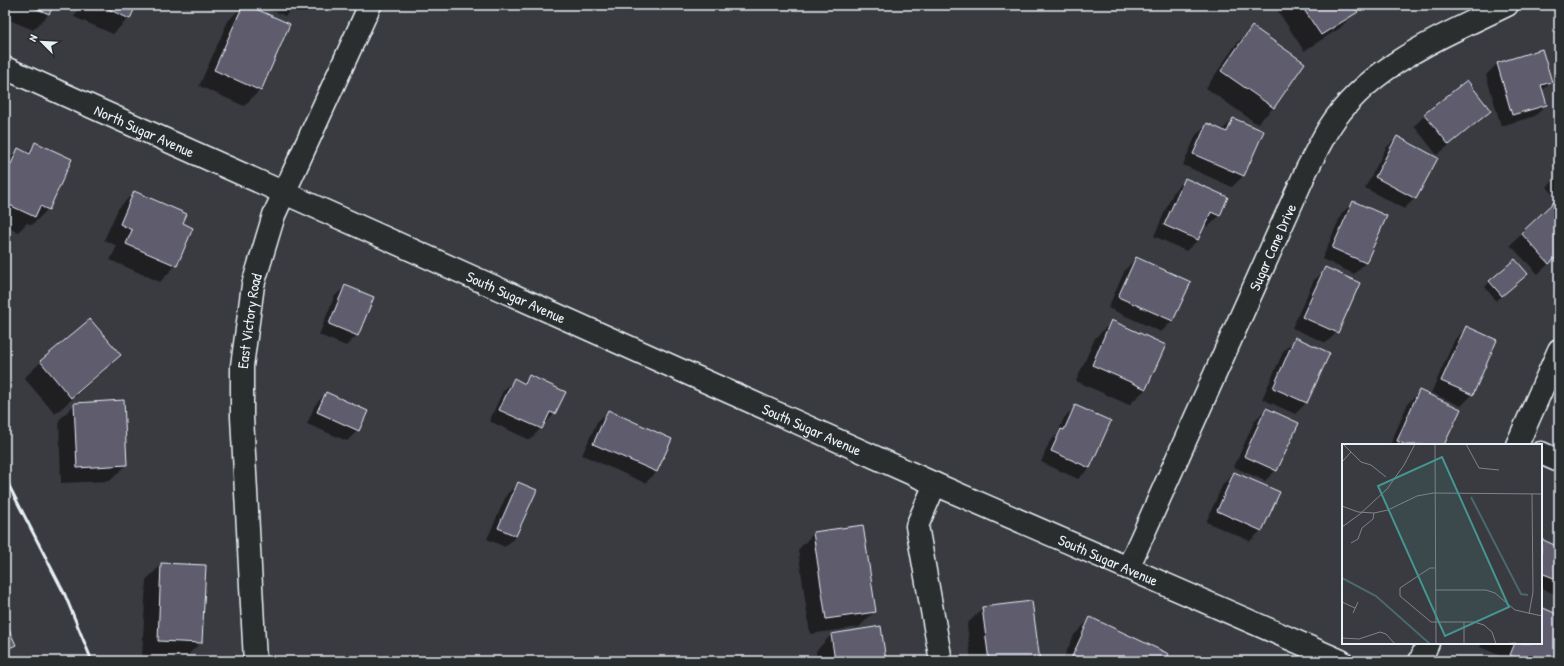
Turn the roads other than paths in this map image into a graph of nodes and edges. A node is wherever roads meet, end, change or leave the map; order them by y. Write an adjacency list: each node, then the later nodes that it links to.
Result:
1 (370, 5): 4 (street, East Victory Road)
2 (1507, 5): 10 (street, Sugar Cane Drive)
3 (5, 68): 4 (street, North Sugar Avenue)
4 (284, 194): 9 (street, South Sugar Avenue); 12 (street, East Victory Road)
5 (1559, 350): 6 (street)
6 (1520, 444)
7 (1542, 453): 8 (street)
8 (1559, 461)
9 (935, 484): 10 (street, South Sugar Avenue); 13 (street)
10 (1128, 568): 14 (street, South Sugar Avenue)
11 (1428, 644): 15 (street)
12 (254, 661)
13 (941, 661)
14 (1341, 661)
15 (1420, 661)

